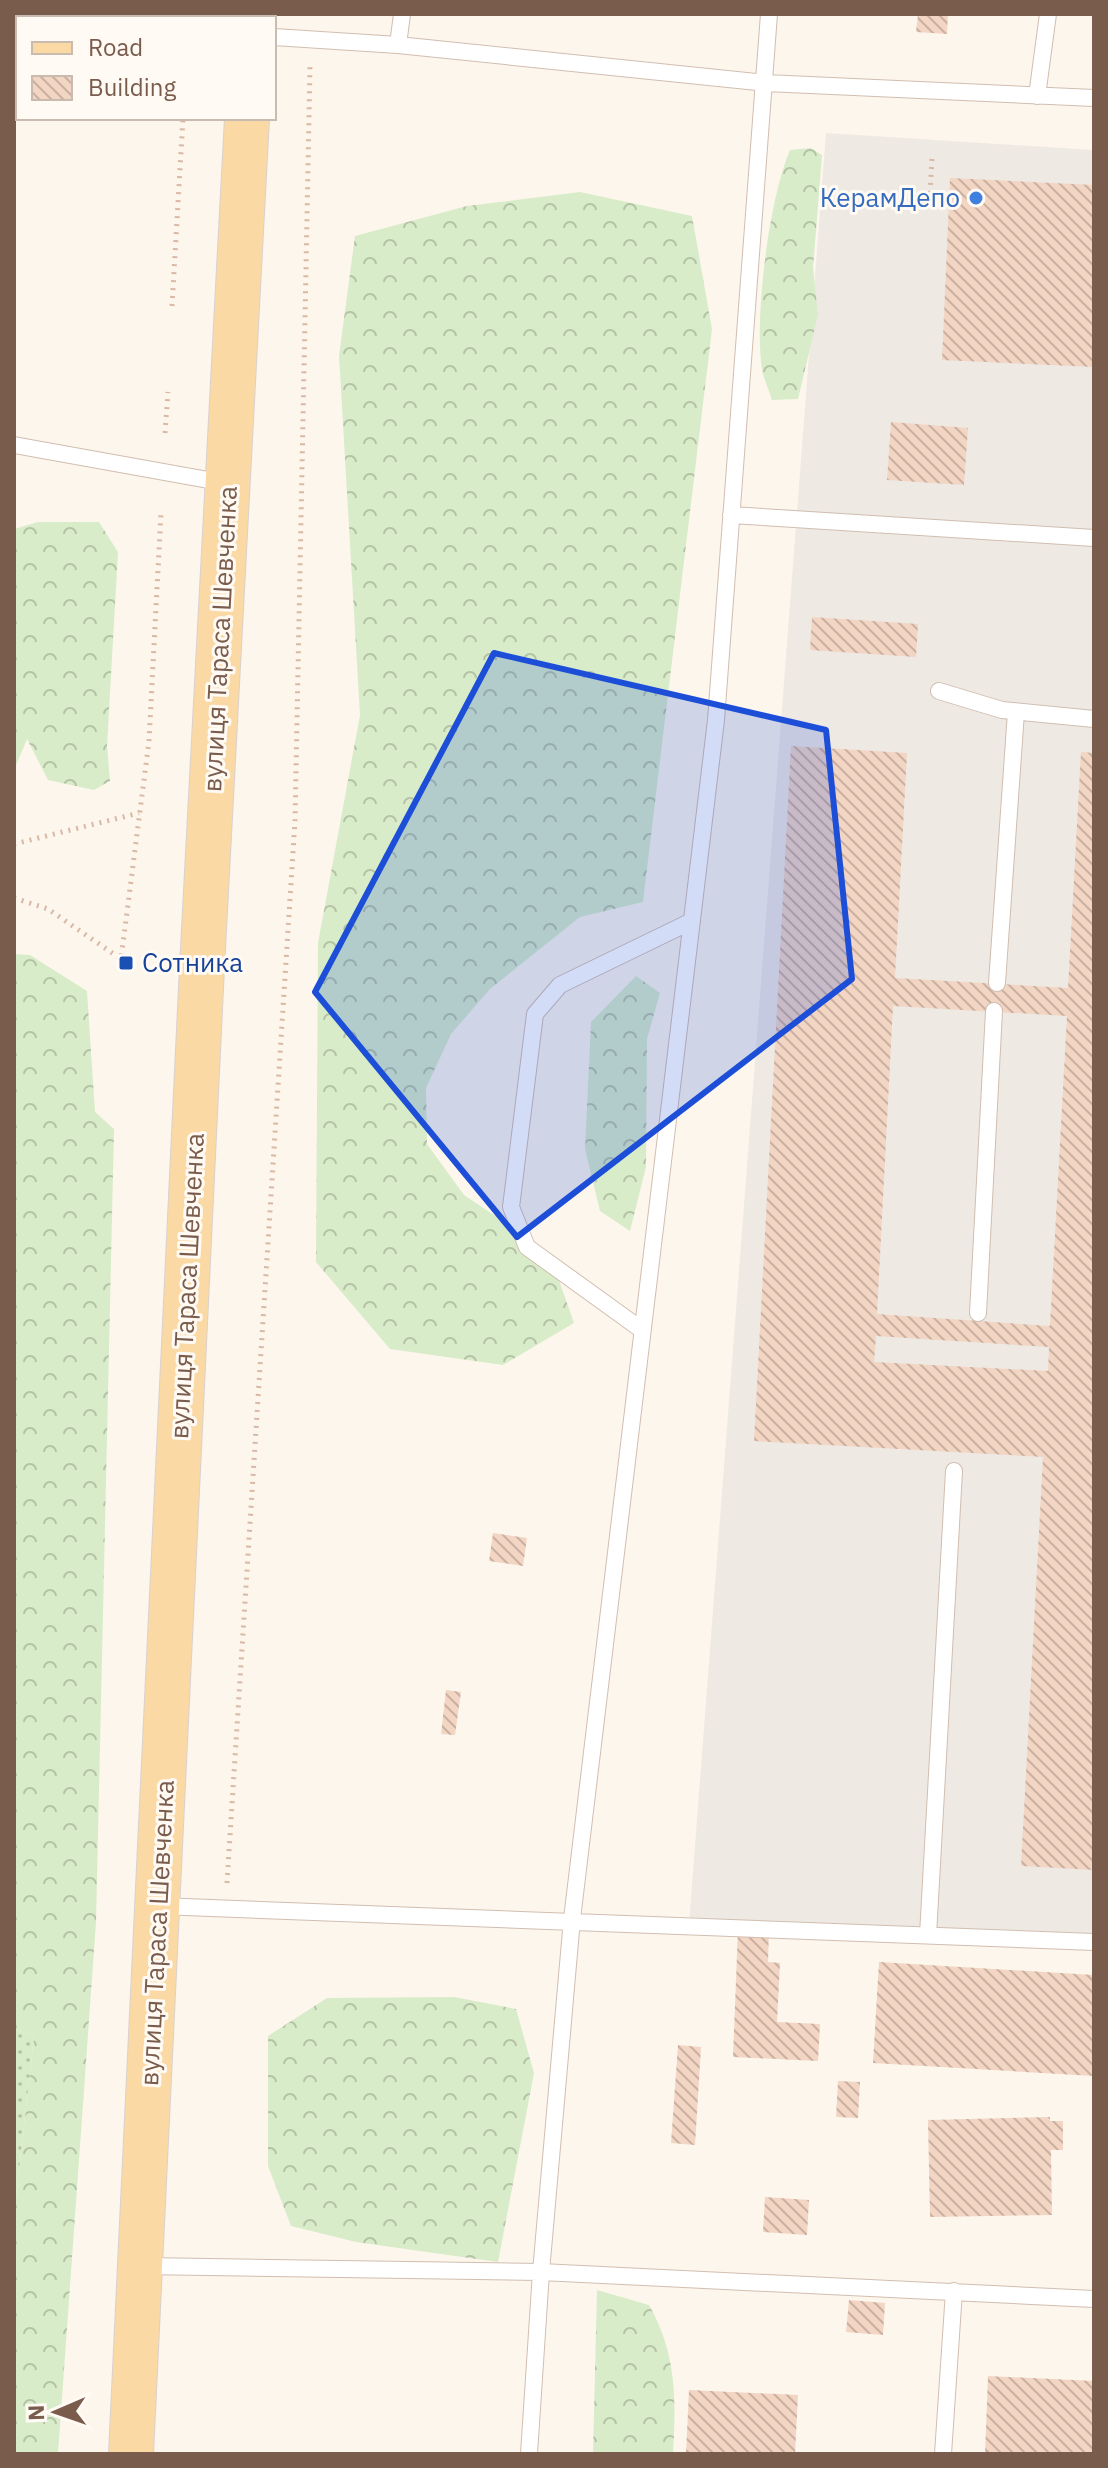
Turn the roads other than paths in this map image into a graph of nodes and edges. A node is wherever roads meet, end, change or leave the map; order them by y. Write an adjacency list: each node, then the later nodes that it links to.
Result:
1 (402, 14): 5 (lane)
2 (769, 14): 6 (lane)
3 (1048, 14): 7 (lane)
4 (276, 37): 5 (lane)
5 (398, 45): 6 (lane)
6 (766, 83): 7 (lane); 12 (lane)
7 (1037, 96): 8 (lane)
8 (1094, 98)
9 (247, 120): 11 (main road, вулиця Тараса Шевченка)
10 (14, 445): 11 (lane)
11 (228, 483): 23 (main road, вулиця Тараса Шевченка)
12 (731, 515): 13 (lane); 17 (lane)
13 (1094, 538)
14 (939, 691): 15 (lane)
15 (1016, 712): 16 (lane); 18 (lane)
16 (1094, 719)
17 (692, 921): 21 (lane); 21 (lane)
18 (997, 983)
19 (994, 1011): 20 (lane)
20 (978, 1313)
21 (642, 1330): 24 (lane)
22 (954, 1471): 25 (lane)
23 (158, 1906): 24 (lane); 27 (main road, вулиця Тараса Шевченка)
24 (572, 1919): 25 (lane); 28 (lane)
25 (928, 1935): 26 (lane)
26 (1094, 1942)
27 (142, 2266): 28 (lane); 31 (main road, вулиця Тараса Шевченка)
28 (541, 2272): 29 (lane); 32 (lane)
29 (954, 2291): 30 (lane); 33 (lane)
30 (1094, 2299)
31 (131, 2454)
32 (529, 2454)
33 (943, 2454)

